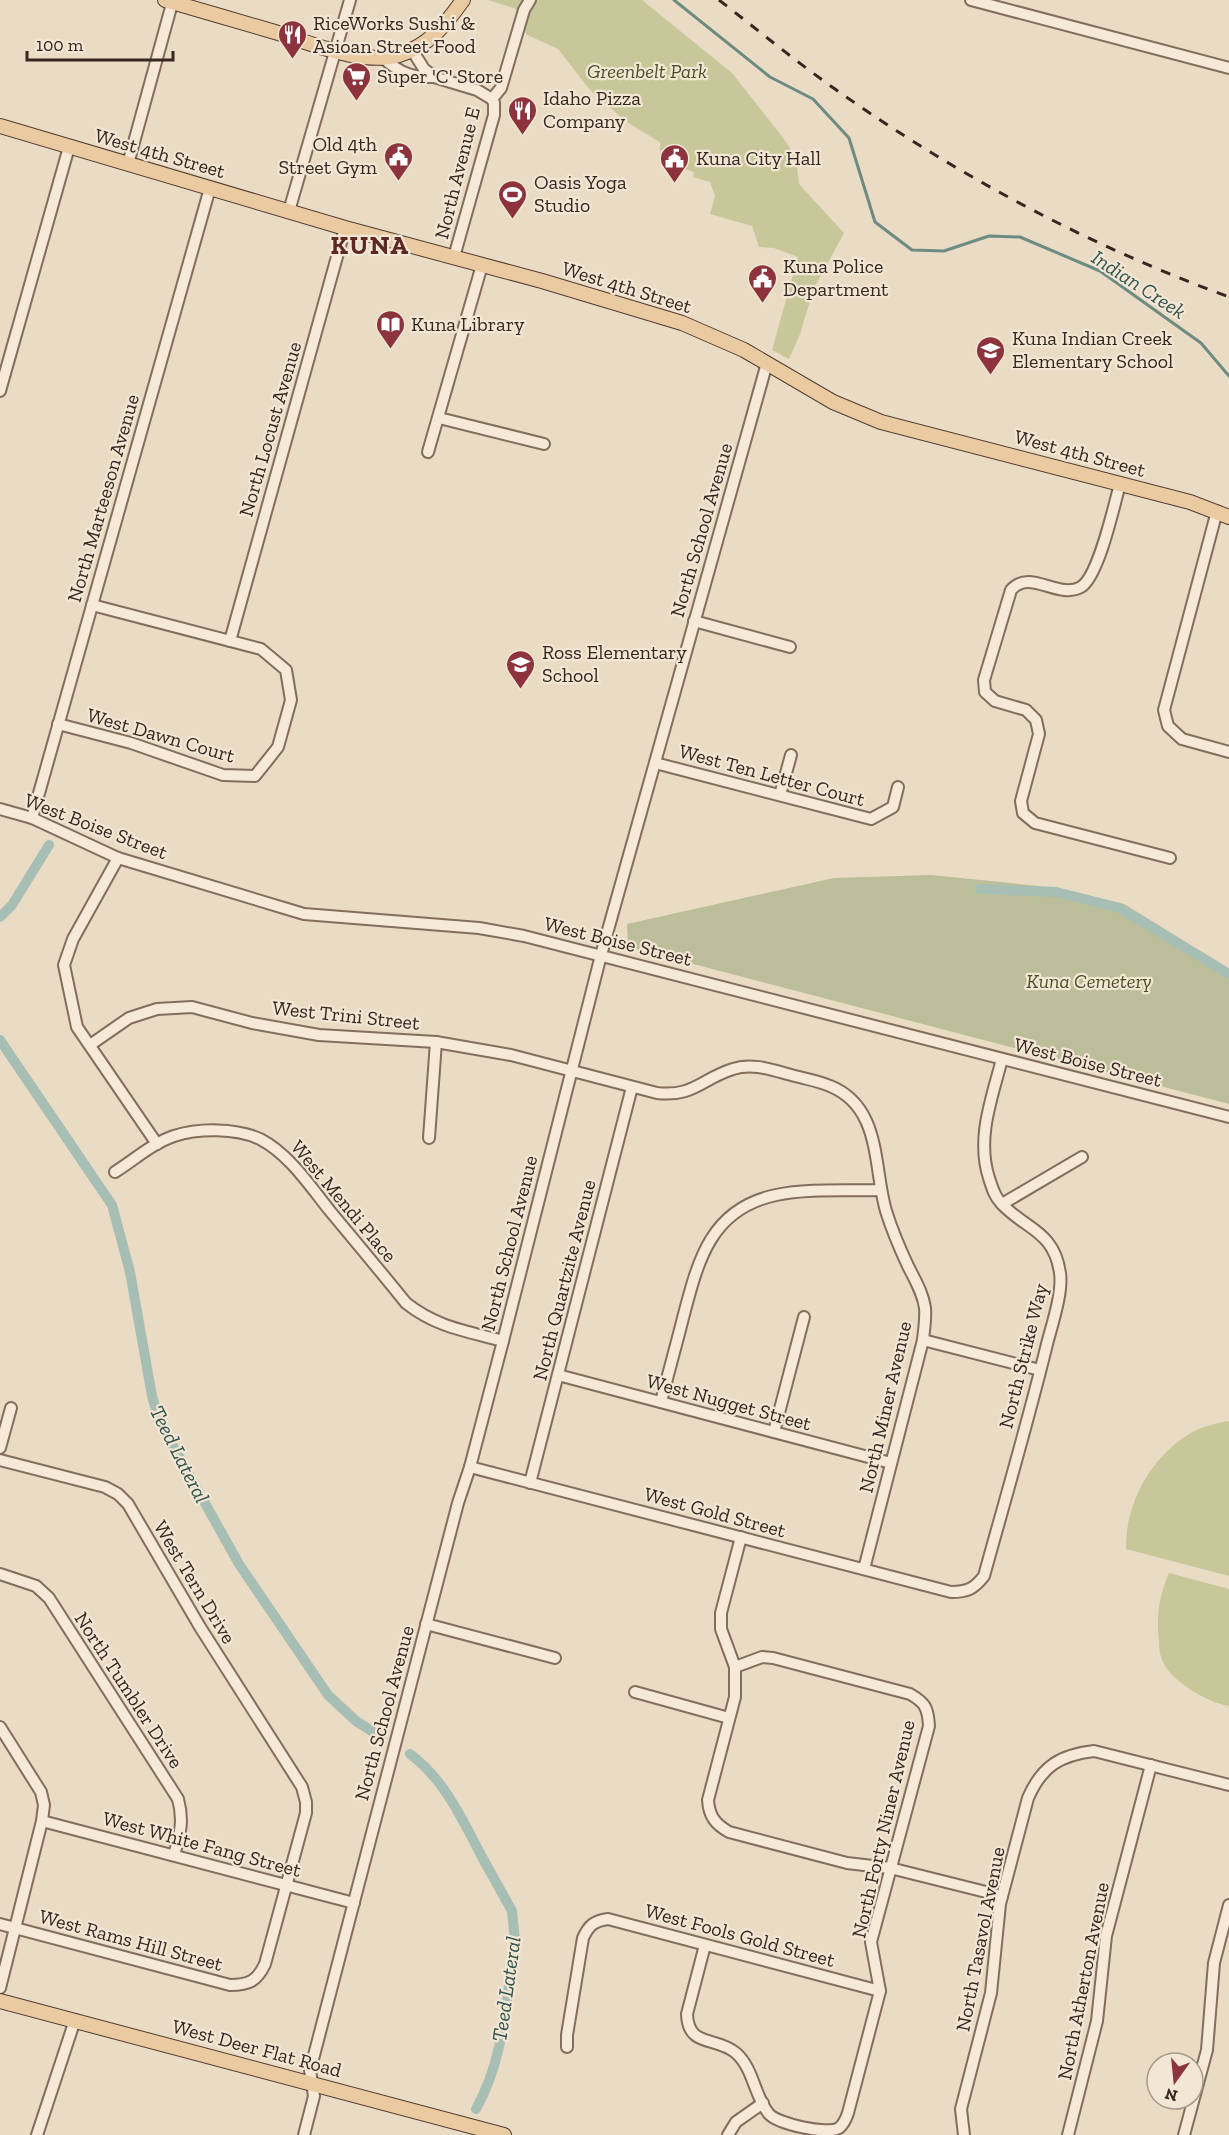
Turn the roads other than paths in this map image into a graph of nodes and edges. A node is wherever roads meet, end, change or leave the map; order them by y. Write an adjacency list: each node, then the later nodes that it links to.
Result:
1 (350, 0): 6 (street)
2 (463, 0): 7 (main road)
3 (530, 0): 11 (street, North Avenue E)
4 (971, 0): 9 (street)
5 (170, 1): 6 (main road); 14 (street)
6 (336, 50): 8 (main road); 16 (street)
7 (412, 50): 8 (main road); 10 (street)
8 (384, 58): 10 (street)
9 (1229, 68)
10 (434, 77): 11 (street)
11 (492, 99): 18 (street, North Avenue E)
12 (0, 126): 13 (main road, West 4th Street)
13 (69, 147): 14 (main road, West 4th Street); 21 (street)
14 (128, 164): 15 (main road, West 4th Street)
15 (210, 188): 16 (main road, West 4th Street); 27 (street, North Marteeson Avenue)
16 (289, 211): 17 (main road, West 4th Street)
17 (345, 228): 18 (main road, West 4th Street); 29 (street, North Locust Avenue)
18 (454, 257): 19 (main road, West 4th Street)
19 (482, 265): 20 (main road, West 4th Street); 22 (street)
20 (767, 363): 25 (main road, West 4th Street); 28 (street, North School Avenue)
21 (0, 391)
22 (439, 418): 23 (street); 24 (street)
23 (544, 444)
24 (428, 452)
25 (1120, 484): 26 (main road, West 4th Street); 40 (street)
26 (1223, 514): 32 (street)
27 (92, 605): 29 (street, West Dawn Court); 31 (street, North Marteeson Avenue)
28 (694, 621): 30 (street); 34 (street, North School Avenue)
29 (230, 640): 31 (street, West Dawn Court)
30 (790, 646)
31 (58, 724): 38 (street, North Marteeson Avenue)
32 (1229, 752)
33 (791, 755): 36 (street)
34 (655, 763): 36 (street, West Ten Letter Court); 41 (street, North School Avenue)
35 (898, 787): 36 (street, West Ten Letter Court)
36 (780, 795)
37 (0, 809): 38 (street, West Boise Street)
38 (33, 818): 39 (street, West Boise Street)
39 (118, 858): 41 (street, West Boise Street); 43 (street)
40 (1170, 858)
41 (601, 955): 44 (street, West Boise Street); 45 (street, North School Avenue)
42 (436, 1042): 43 (street, West Trini Street); 45 (street, West Trini Street); 49 (street)
43 (90, 1045): 50 (street)
44 (1002, 1059): 48 (street, West Boise Street); 54 (street, North Strike Way)
45 (571, 1071): 46 (street, West Trini Street); 57 (street, North School Avenue)
46 (632, 1087): 47 (street, West Trini Street); 59 (street, North Quartzite Avenue)
47 (841, 1091): 53 (street, North Miner Avenue)
48 (1229, 1117)
49 (429, 1138)
50 (157, 1143): 52 (street, West Mendi Place); 57 (street, West Mendi Place)
51 (1082, 1157): 54 (street)
52 (115, 1172)
53 (881, 1190): 56 (street, North Miner Avenue); 60 (street)
54 (1002, 1204): 58 (street, North Strike Way)
55 (804, 1317): 62 (street)
56 (923, 1340): 58 (street); 65 (street, North Miner Avenue)
57 (503, 1341): 66 (street, North School Avenue)
58 (1040, 1370): 71 (street, North Strike Way)
59 (558, 1375): 60 (street, West Nugget Street); 67 (street, North Quartzite Avenue)
60 (661, 1402): 62 (street, West Nugget Street)
61 (10, 1408): 63 (street)
62 (774, 1432): 65 (street, West Nugget Street)
63 (0, 1448)
64 (0, 1460): 83 (street, West Tern Drive)
65 (891, 1463): 69 (street, North Miner Avenue)
66 (470, 1467): 67 (street, West Gold Street); 72 (street, North School Avenue)
67 (530, 1483): 68 (street, West Gold Street)
68 (741, 1538): 69 (street, West Gold Street); 74 (street)
69 (864, 1569): 71 (street, West Gold Street)
70 (0, 1574): 81 (street, North Tumbler Drive)
71 (951, 1592)
72 (426, 1624): 73 (street); 85 (street, North School Avenue)
73 (555, 1658)
74 (735, 1667): 76 (street); 82 (street, North Forty Niner Avenue)
75 (635, 1692): 76 (street)
76 (729, 1718): 82 (street)
77 (0, 1727): 80 (street)
78 (1151, 1765): 79 (street); 84 (street, North Tasavol Avenue); 102 (street, North Atherton Avenue)
79 (1229, 1785)
80 (42, 1821): 81 (street, West White Fang Street); 88 (street)
81 (174, 1856): 83 (street, West White Fang Street)
82 (890, 1868): 84 (street); 91 (street, North Forty Niner Avenue)
83 (286, 1885): 85 (street, West White Fang Street); 88 (street, West Rams Hill Street)
84 (1002, 1896): 101 (street, North Tasavol Avenue)
85 (354, 1903): 95 (street, North School Avenue)
86 (1229, 1905): 103 (street)
87 (0, 1924): 88 (street, West Rams Hill Street)
88 (14, 1928): 90 (street)
89 (705, 1945): 91 (street, West Fools Gold Street); 94 (street, West Fools Gold Street); 96 (street)
90 (0, 1988)
91 (880, 1991): 96 (street, North Forty Niner Avenue)
92 (0, 2001): 93 (main road, West Deer Flat Road)
93 (75, 2020): 95 (main road, West Deer Flat Road); 97 (street)
94 (567, 2047)
95 (312, 2083): 98 (street, North School Avenue); 99 (main road, West Deer Flat Road)
96 (763, 2103): 100 (street)
97 (37, 2135)
98 (304, 2135)
99 (504, 2135)
100 (728, 2135)
101 (964, 2135)
102 (1068, 2135)
103 (1184, 2135)

